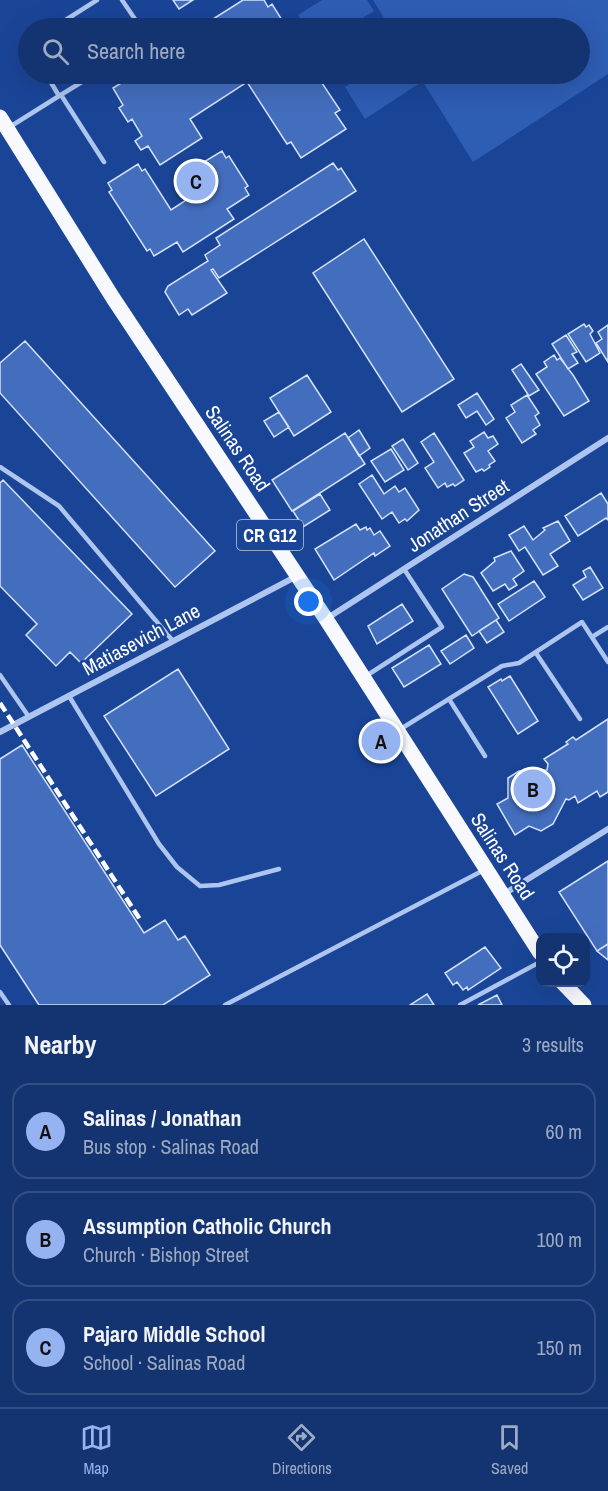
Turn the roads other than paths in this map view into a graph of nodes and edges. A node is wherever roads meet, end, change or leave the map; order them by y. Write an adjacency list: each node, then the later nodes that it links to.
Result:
1 (97, 0): 3 (lane)
2 (122, 0): 4 (lane)
3 (69, 18)
4 (134, 18)
5 (53, 84): 7 (lane)
6 (78, 84): 7 (lane)
7 (60, 95): 8 (lane); 9 (lane)
8 (2, 125): 13 (main road, Salinas Road / CR G12)
9 (104, 162)
10 (608, 438): 12 (street, Jonathan Street)
11 (0, 467): 17 (lane)
12 (404, 569): 14 (street, Jonathan Street); 21 (lane)
13 (297, 576): 14 (main road, Salinas Road / CR G12); 17 (street, Matiasevich Lane)
14 (326, 619): 21 (main road, Salinas Road / CR G12)
15 (608, 627): 16 (lane)
16 (592, 638): 18 (lane); 19 (lane)
17 (173, 641): 22 (street, Matiasevich Lane)
18 (536, 653): 23 (lane); 25 (lane)
19 (608, 662)
20 (0, 675): 24 (lane)
21 (363, 678): 26 (main road, Salinas Road / CR G12)
22 (69, 696): 24 (street, Matiasevich Lane); 30 (lane)
23 (449, 699): 26 (lane); 28 (lane)
24 (29, 717): 27 (street, Matiasevich Lane)
25 (580, 719)
26 (397, 731): 31 (main road, Salinas Road / CR G12)
27 (0, 732)
28 (485, 756)
29 (608, 829): 32 (street)
30 (279, 869)
31 (486, 869): 32 (main road, Salinas Road / CR G12); 38 (lane)
32 (504, 895): 33 (main road, Salinas Road / CR G12)
33 (536, 947)
34 (536, 964): 39 (lane)
35 (567, 987): 40 (main road)
36 (0, 992): 37 (lane)
37 (9, 1005)
38 (225, 1005)
39 (460, 1005)
40 (584, 1005)

